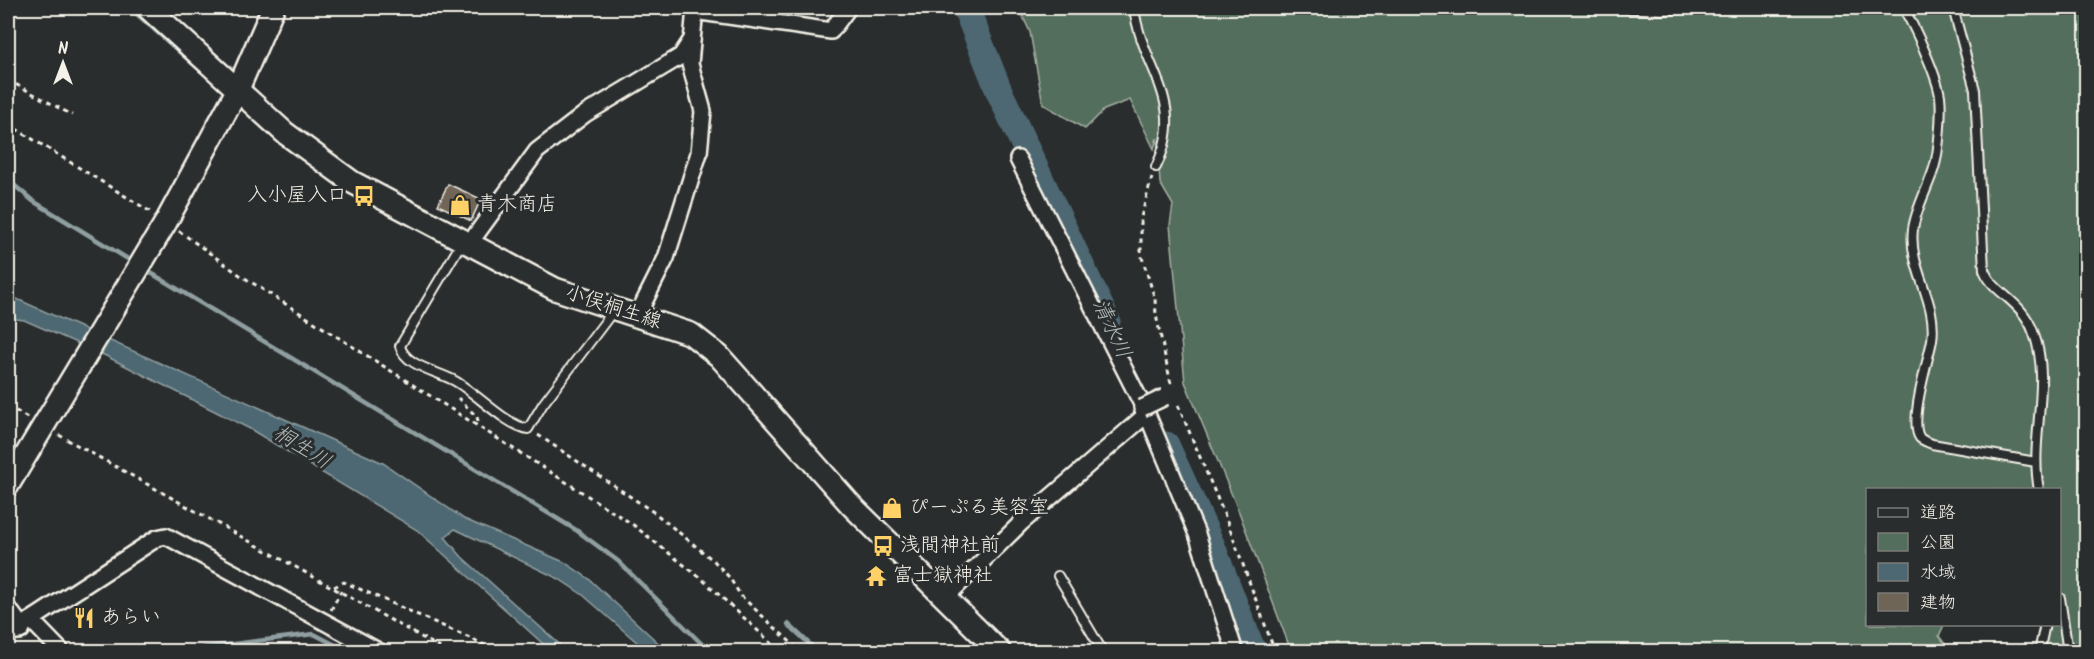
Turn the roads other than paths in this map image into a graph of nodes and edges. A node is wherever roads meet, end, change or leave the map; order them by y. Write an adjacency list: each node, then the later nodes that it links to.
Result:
1 (148, 8): 11 (main road, 小俣桐生線)
2 (273, 8): 11 (main road)
3 (848, 8): 9 (street)
4 (1134, 8): 13 (lane)
5 (1621, 8): 6 (lane)
6 (1700, 8)
7 (1903, 8): 19 (lane)
8 (1953, 8): 19 (lane)
9 (695, 9): 10 (street)
10 (692, 39): 14 (street); 16 (street)
11 (238, 89): 14 (main road, 小俣桐生線); 20 (main road)
12 (1018, 159): 18 (street)
13 (1156, 167)
14 (465, 242): 15 (main road, 小俣桐生線); 15 (lane)
15 (615, 309): 16 (main road, 小俣桐生線)
16 (637, 316): 23 (main road, 小俣桐生線)
17 (1169, 395): 18 (street, bridge)
18 (1144, 411): 23 (street); 31 (street)
19 (2036, 462): 21 (lane)
20 (8, 485)
21 (2039, 488)
22 (1058, 576): 30 (lane)
23 (945, 598): 29 (main road, 小俣桐生線)
24 (2061, 605): 33 (lane)
25 (16, 624): 27 (street); 28 (street)
26 (2045, 626): 32 (lane)
27 (375, 650)
28 (62, 651)
29 (1000, 651)
30 (1103, 651)
31 (1235, 651)
32 (2039, 651)
33 (2068, 651)

